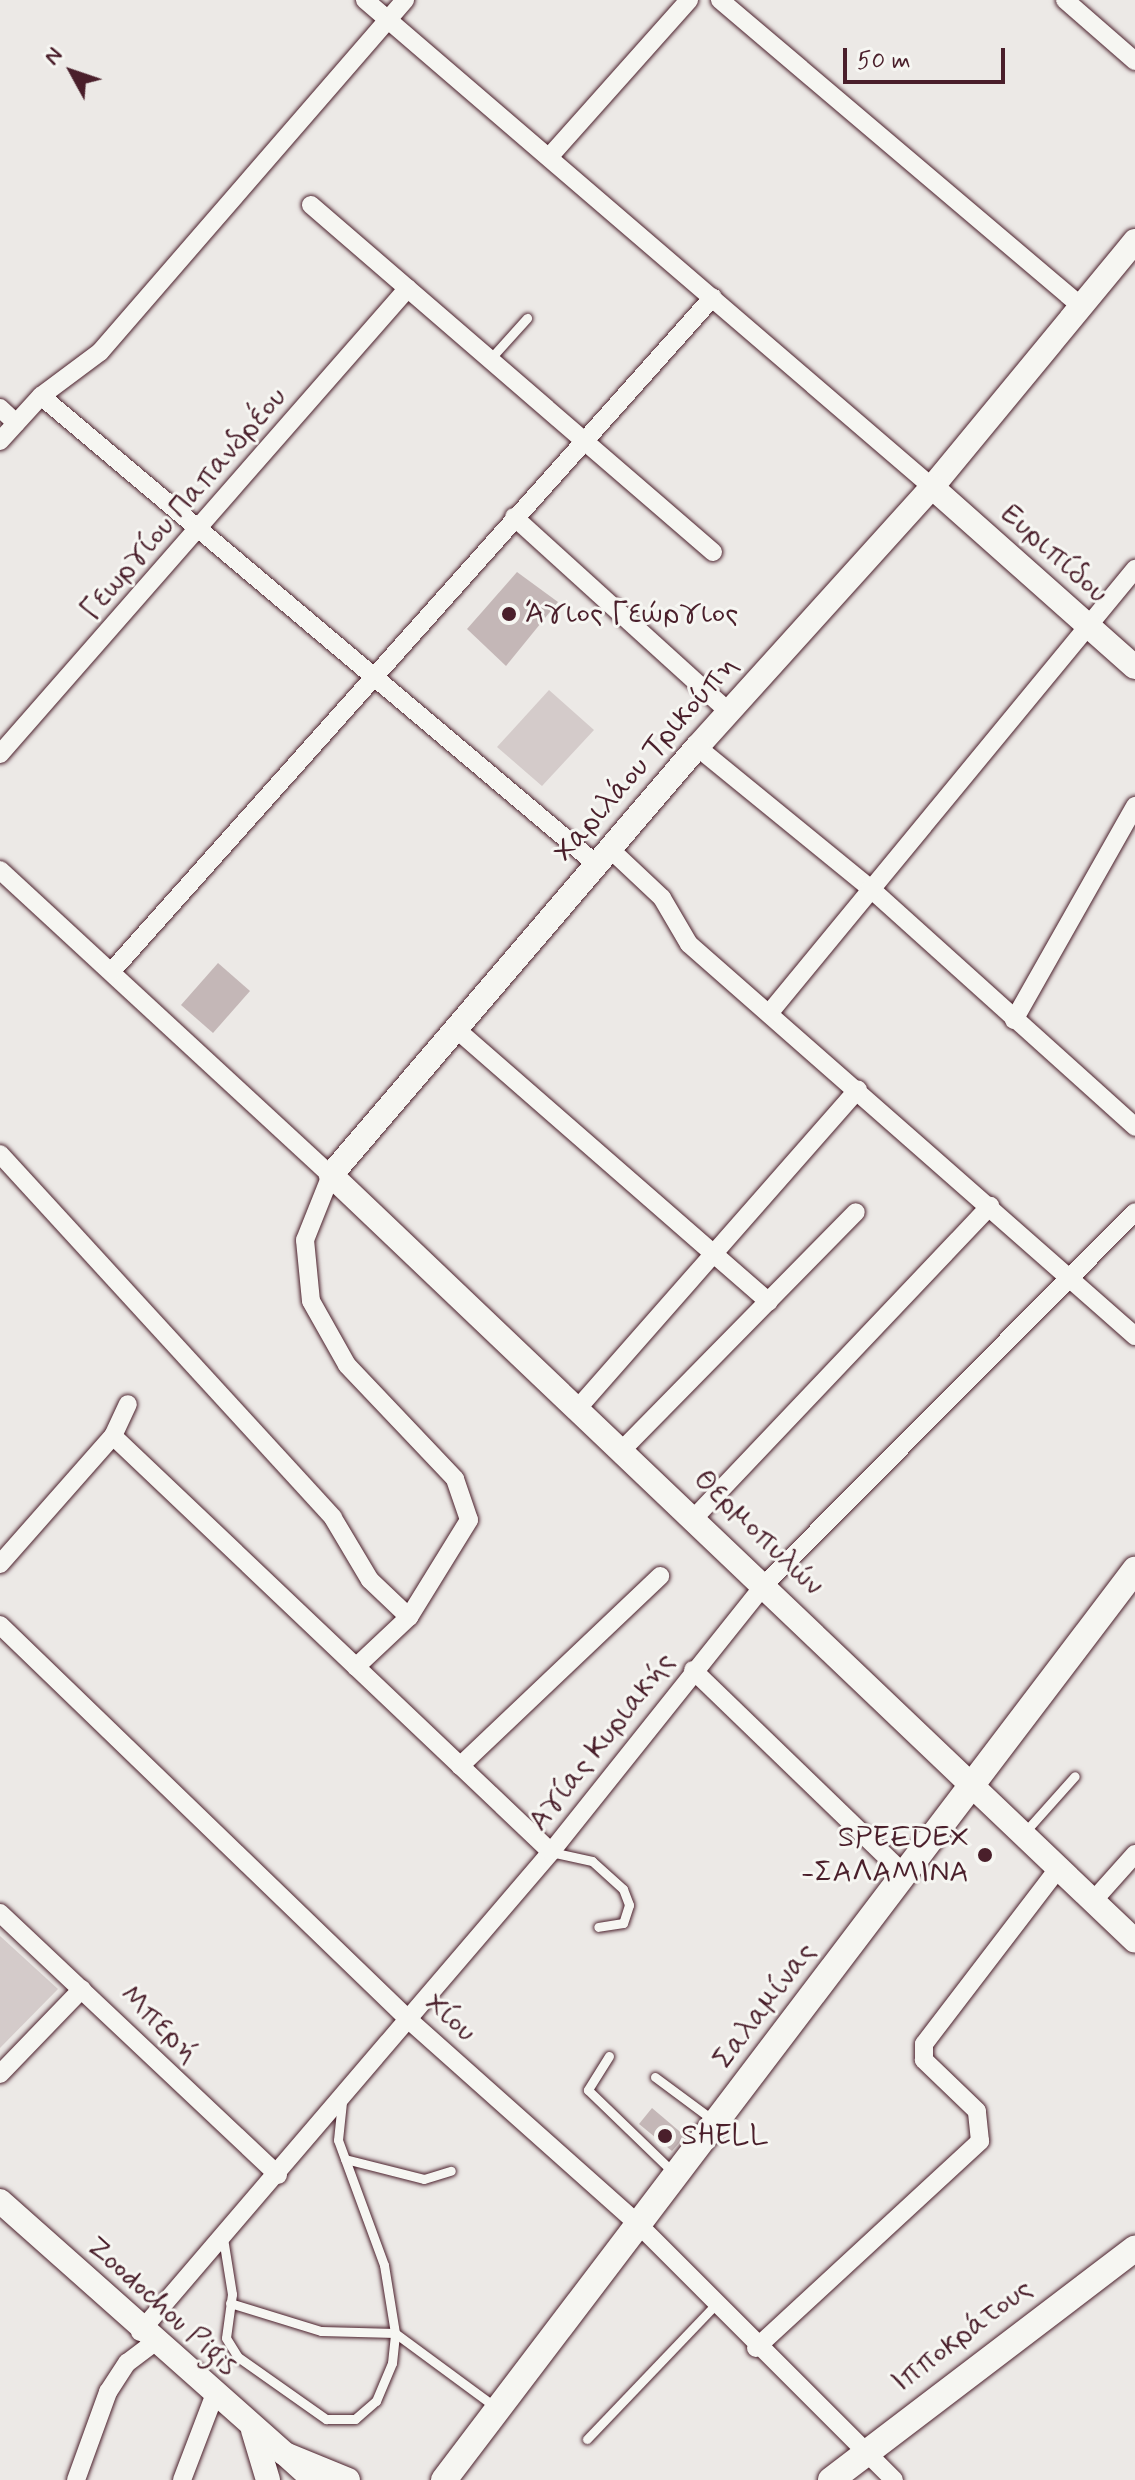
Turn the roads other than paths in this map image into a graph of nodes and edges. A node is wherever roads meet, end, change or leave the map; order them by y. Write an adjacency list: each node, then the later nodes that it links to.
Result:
1 (365, 0): 6 (street)
2 (405, 0): 6 (street)
3 (689, 0): 8 (street)
4 (720, 0): 13 (street)
5 (1065, 0): 7 (street)
6 (387, 21): 8 (street); 16 (street)
7 (1135, 61)
8 (550, 156): 12 (street)
9 (311, 205): 11 (street)
10 (1135, 241): 13 (street, Χαριλάου Τρικούπη)
11 (408, 288): 15 (street); 23 (street, Γεωργίου Παπανδρέου)
12 (713, 297): 19 (street); 21 (street)
13 (1081, 306): 21 (street, Χαριλάου Τρικούπη)
14 (527, 318): 15 (lane)
15 (491, 358): 19 (street)
16 (41, 396): 18 (street); 23 (street)
17 (0, 408): 18 (street)
18 (16, 423): 20 (street)
19 (584, 440): 22 (street); 24 (street)
20 (0, 441)
21 (932, 487): 26 (street, Ευριπίδου); 29 (street, Χαριλάου Τρικούπη)
22 (514, 517): 28 (street); 29 (street)
23 (198, 533): 28 (street); 31 (street, Γεωργίου Παπανδρέου)
24 (713, 552)
25 (1135, 569): 26 (street)
26 (1087, 626): 27 (street, Ευριπίδου); 35 (street)
27 (1135, 667)
28 (372, 677): 33 (street); 36 (street)
29 (729, 712): 30 (street, Χαριλάου Τρικούπη)
30 (697, 747): 33 (street, Χαριλάου Τρικούπη); 35 (street)
31 (0, 754)
32 (1135, 806): 38 (street)
33 (603, 856): 37 (street); 39 (street, Χαριλάου Τρικούπη)
34 (0, 870): 36 (street)
35 (870, 888): 37 (street); 38 (street)
36 (111, 972): 43 (street)
37 (771, 1011): 40 (street)
38 (1014, 1020): 41 (street)
39 (456, 1029): 43 (street, Χαριλάου Τρικούπη); 47 (street)
40 (858, 1089): 44 (street); 47 (street)
41 (1135, 1127)
42 (0, 1154): 60 (street)
43 (331, 1175): 52 (street, Θερμοπυλών); 60 (street)
44 (990, 1206): 48 (street); 55 (street)
45 (856, 1212): 49 (street)
46 (1135, 1212): 48 (street, Αγίας Κυριακής)
47 (714, 1254): 49 (street); 52 (street)
48 (1070, 1279): 50 (street); 59 (street, Αγίας Κυριακής)
49 (769, 1302): 54 (street)
50 (1135, 1336)
51 (128, 1404): 53 (street)
52 (578, 1408): 54 (street, Θερμοπυλών)
53 (113, 1436): 56 (street); 62 (street)
54 (623, 1449): 55 (street, Θερμοπυλών)
55 (695, 1517): 59 (street, Θερμοπυλών)
56 (0, 1564)
57 (1135, 1570): 66 (main road, Σαλαμίνας)
58 (660, 1576): 64 (street)
59 (766, 1583): 63 (street, Αγίας Κυριακής); 66 (street, Θερμοπυλών)
60 (409, 1617): 62 (street)
61 (0, 1625): 77 (street, Χίου)
62 (356, 1667): 64 (street)
63 (693, 1670): 68 (street, Αγίας Κυριακής); 71 (street)
64 (460, 1766): 68 (street)
65 (1075, 1776): 67 (lane)
66 (971, 1786): 67 (street, Θερμοπυλών); 71 (main road, Σαλαμίνας)
67 (1024, 1833): 70 (street, Θερμοπυλών)
68 (551, 1852): 74 (lane); 77 (street, Αγίας Κυριακής)
69 (1135, 1854): 72 (street)
70 (1058, 1869): 72 (street, Θερμοπυλών); 95 (street)
71 (905, 1875): 82 (main road, Σαλαμίνας)
72 (1093, 1901): 75 (street, Θερμοπυλών)
73 (0, 1913): 76 (street, Μπερή)
74 (598, 1927)
75 (1135, 1941)
76 (82, 1989): 79 (street); 85 (street, Μπερή)
77 (409, 2020): 81 (street, Αγίας Κυριακής); 88 (street, Χίου)
78 (609, 2056): 86 (lane)
79 (0, 2074)
80 (655, 2077): 82 (lane)
81 (342, 2098): 83 (lane); 85 (street, Αγίας Κυριακής)
82 (715, 2122): 86 (main road, Σαλαμίνας)
83 (345, 2159): 84 (lane); 93 (lane)
84 (451, 2171)
85 (278, 2175): 89 (street, Αγίας Κυριακής)
86 (676, 2175): 88 (main road, Σαλαμίνας)
87 (0, 2201): 94 (street, Zoodochou Pigis)
88 (638, 2224): 92 (street, Χίου); 97 (main road, Σαλαμίνας)
89 (223, 2238): 91 (lane); 94 (street, Αγίας Κυριακής)
90 (1135, 2248): 100 (main road, Ιπποκράτους)
91 (230, 2303): 93 (lane); 93 (lane)
92 (715, 2305): 95 (street, Χίου); 99 (lane)
93 (395, 2333): 97 (lane)
94 (147, 2338): 96 (street, Zoodochou Pigis); 102 (street, Αγίας Κυριακής)
95 (756, 2348): 100 (street, Χίου)
96 (214, 2396): 98 (street, Zoodochou Pigis); 103 (street)
97 (498, 2409): 107 (main road, Σαλαμίνας)
98 (253, 2430): 101 (street, Zoodochou Pigis); 104 (street)
99 (587, 2439)
100 (865, 2449): 108 (main road, Ιπποκράτους); 109 (street, Χίου)
101 (285, 2454): 105 (street, Zoodochou Pigis); 106 (street, Zoodochou Pigis)
102 (76, 2480)
103 (182, 2480)
104 (268, 2480)
105 (314, 2480)
106 (348, 2480)
107 (444, 2480)
108 (831, 2480)
109 (894, 2480)

